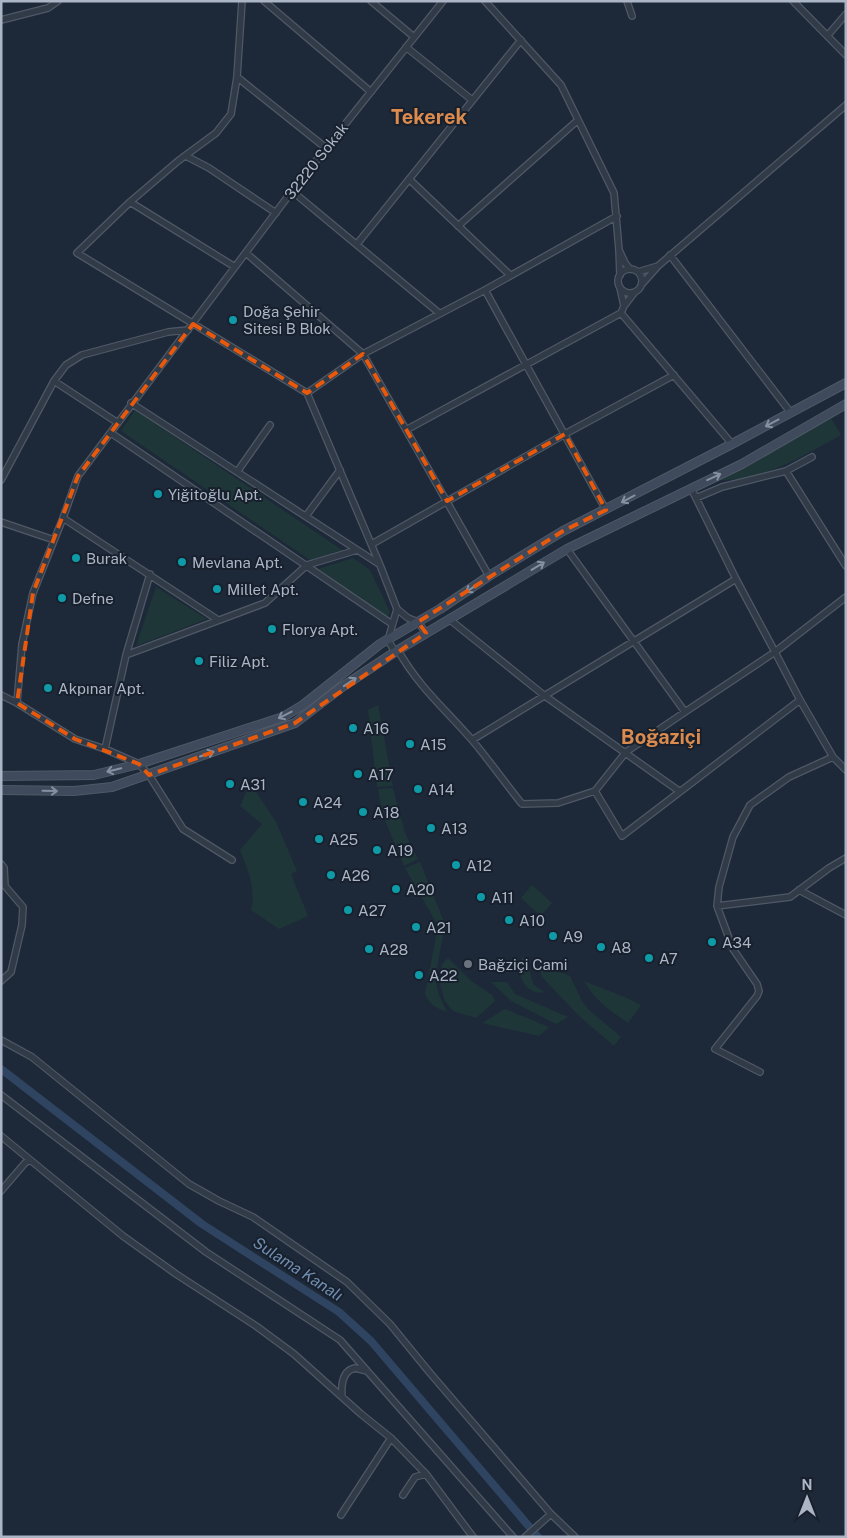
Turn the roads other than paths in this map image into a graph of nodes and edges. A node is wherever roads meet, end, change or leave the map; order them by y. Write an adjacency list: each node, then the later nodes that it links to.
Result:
1 (58, 1): 11 (street)
2 (242, 1): 17 (street)
3 (264, 1): 18 (street)
4 (371, 1): 13 (street)
5 (443, 1): 13 (street, 32220 Sokak)
6 (485, 1): 14 (street)
7 (627, 1): 10 (street)
8 (793, 1): 12 (street)
9 (846, 14): 12 (street)
10 (632, 16)
11 (1, 20)
12 (828, 35): 16 (street)
13 (414, 37): 15 (street, 32220 Sokak)
14 (521, 40): 19 (street); 21 (street)
15 (406, 47): 18 (street, 32220 Sokak); 19 (street)
16 (846, 55)
17 (237, 77): 22 (street); 23 (street)
18 (371, 92): 22 (street, 32220 Sokak)
19 (472, 100): 24 (street)
20 (846, 105): 33 (street)
21 (578, 120): 28 (street); 29 (street)
22 (326, 148): 25 (street, 32220 Sokak)
23 (186, 156): 26 (street); 27 (street)
24 (409, 179): 29 (street); 30 (street)
25 (292, 190): 27 (street, 32220 Sokak); 30 (street)
26 (130, 202): 35 (street); 47 (street)
27 (276, 212): 32 (street, 32220 Sokak)
28 (616, 216): 31 (street); 38 (street)
29 (458, 226): 38 (street)
30 (357, 244): 45 (street)
31 (619, 250): 36 (street); 39 (street)
32 (246, 253): 35 (street, 32220 Sokak); 49 (street)
33 (670, 254): 34 (street); 57 (street)
34 (658, 266): 37 (street); 40 (street)
35 (235, 267): 47 (street, 32220 Sokak)
36 (630, 270): 37 (street); 39 (street)
37 (638, 272): 40 (street)
38 (510, 275): 42 (street)
39 (620, 275): 41 (street)
40 (642, 284): 43 (street)
41 (620, 288): 43 (street); 44 (street)
42 (485, 290): 45 (street); 50 (street)
43 (634, 293): 44 (street)
44 (624, 306): 46 (street)
45 (439, 313): 49 (street)
46 (621, 313): 50 (street); 51 (street)
47 (193, 324): 48 (street, 32220 Sokak); 54 (street)
48 (188, 330): 52 (street); 55 (street, 32220 Sokak)
49 (363, 354): 54 (street); 60 (street)
50 (528, 365): 60 (street); 62 (street)
51 (674, 375): 62 (street); 63 (street)
52 (54, 381): 58 (street); 68 (street)
53 (846, 383): 57 (main road)
54 (307, 393): 65 (street)
55 (131, 404): 58 (street, 32220 Sokak); 67 (street)
56 (846, 404): 69 (main road, one-way to 56)
57 (791, 413): 63 (main road, one-way to 63)
58 (118, 423): 61 (street, 32220 Sokak)
59 (270, 425): 67 (street)
60 (406, 430): 71 (street)
61 (111, 433): 74 (street, 32220 Sokak); 81 (street)
62 (565, 434): 71 (street); 72 (street)
63 (732, 444): 72 (main road, one-way to 72)
64 (812, 457): 66 (street)
65 (340, 470): 73 (street); 77 (street)
66 (786, 471): 70 (street); 82 (street)
67 (237, 472): 73 (street)
68 (1, 480)
69 (691, 488): 70 (street); 78 (main road)
70 (696, 498): 85 (street)
71 (447, 501): 77 (street); 84 (street)
72 (606, 510): 84 (main road)
73 (306, 516): 79 (street)
74 (63, 518): 76 (street, 32220 Sokak); 83 (street)
75 (1, 522): 76 (street)
76 (54, 540): 101 (street, 32220 Sokak)
77 (372, 544): 80 (street)
78 (567, 549): 88 (main road, one-way to 78); 94 (street)
79 (357, 550): 80 (street); 81 (street)
80 (380, 564): 87 (street)
81 (307, 566): 89 (street); 91 (street)
82 (846, 566)
83 (150, 574): 89 (street); 97 (street)
84 (489, 576): 90 (main road, one-way to 90)
85 (736, 579): 94 (street); 96 (street)
86 (846, 597): 96 (street)
87 (397, 609): 90 (street); 91 (street)
88 (449, 619): 92 (main road); 99 (street)
89 (218, 620): 97 (street)
90 (418, 622): 92 (street); 93 (main road)
91 (392, 624): 93 (street)
92 (426, 633): 95 (main road)
93 (388, 640): 95 (street); 107 (main road, one-way to 107)
94 (634, 642): 99 (street); 102 (street)
95 (397, 651): 103 (street); 109 (main road, one-way to 95)
96 (775, 652): 100 (street); 102 (street)
97 (126, 655): 104 (street)
98 (1, 695): 101 (street)
99 (545, 696): 103 (street); 105 (street)
100 (800, 700): 106 (street); 113 (street)
101 (17, 703): 104 (street)
102 (685, 712): 105 (street)
103 (472, 740): 112 (street)
104 (105, 749): 107 (street)
105 (626, 752): 112 (street); 113 (street)
106 (833, 757): 108 (street); 118 (street)
107 (139, 764): 109 (street); 110 (main road, one-way to 110)
108 (846, 770)
109 (149, 775): 111 (main road, one-way to 109); 115 (street)
110 (1, 776)
111 (1, 790)
112 (596, 790): 113 (street)
113 (679, 791)
114 (846, 858): 117 (street)
115 (232, 860)
116 (1, 864): 120 (street)
117 (799, 890): 118 (street); 119 (street)
118 (717, 906): 122 (street)
119 (846, 916)
120 (1, 981)
121 (1, 1040): 132 (street)
122 (760, 1072)
123 (1, 1094): 127 (street)
124 (1, 1136): 125 (street)
125 (30, 1160): 126 (street); 128 (street)
126 (1, 1191)
127 (368, 1371): 128 (street); 135 (street)
128 (342, 1396): 129 (street)
129 (391, 1438): 130 (street); 133 (street)
130 (426, 1474): 131 (street); 134 (street)
131 (403, 1495)
132 (551, 1514): 136 (street); 137 (street)
133 (341, 1516)
134 (473, 1537)
135 (513, 1537)
136 (526, 1537)
137 (575, 1537)

